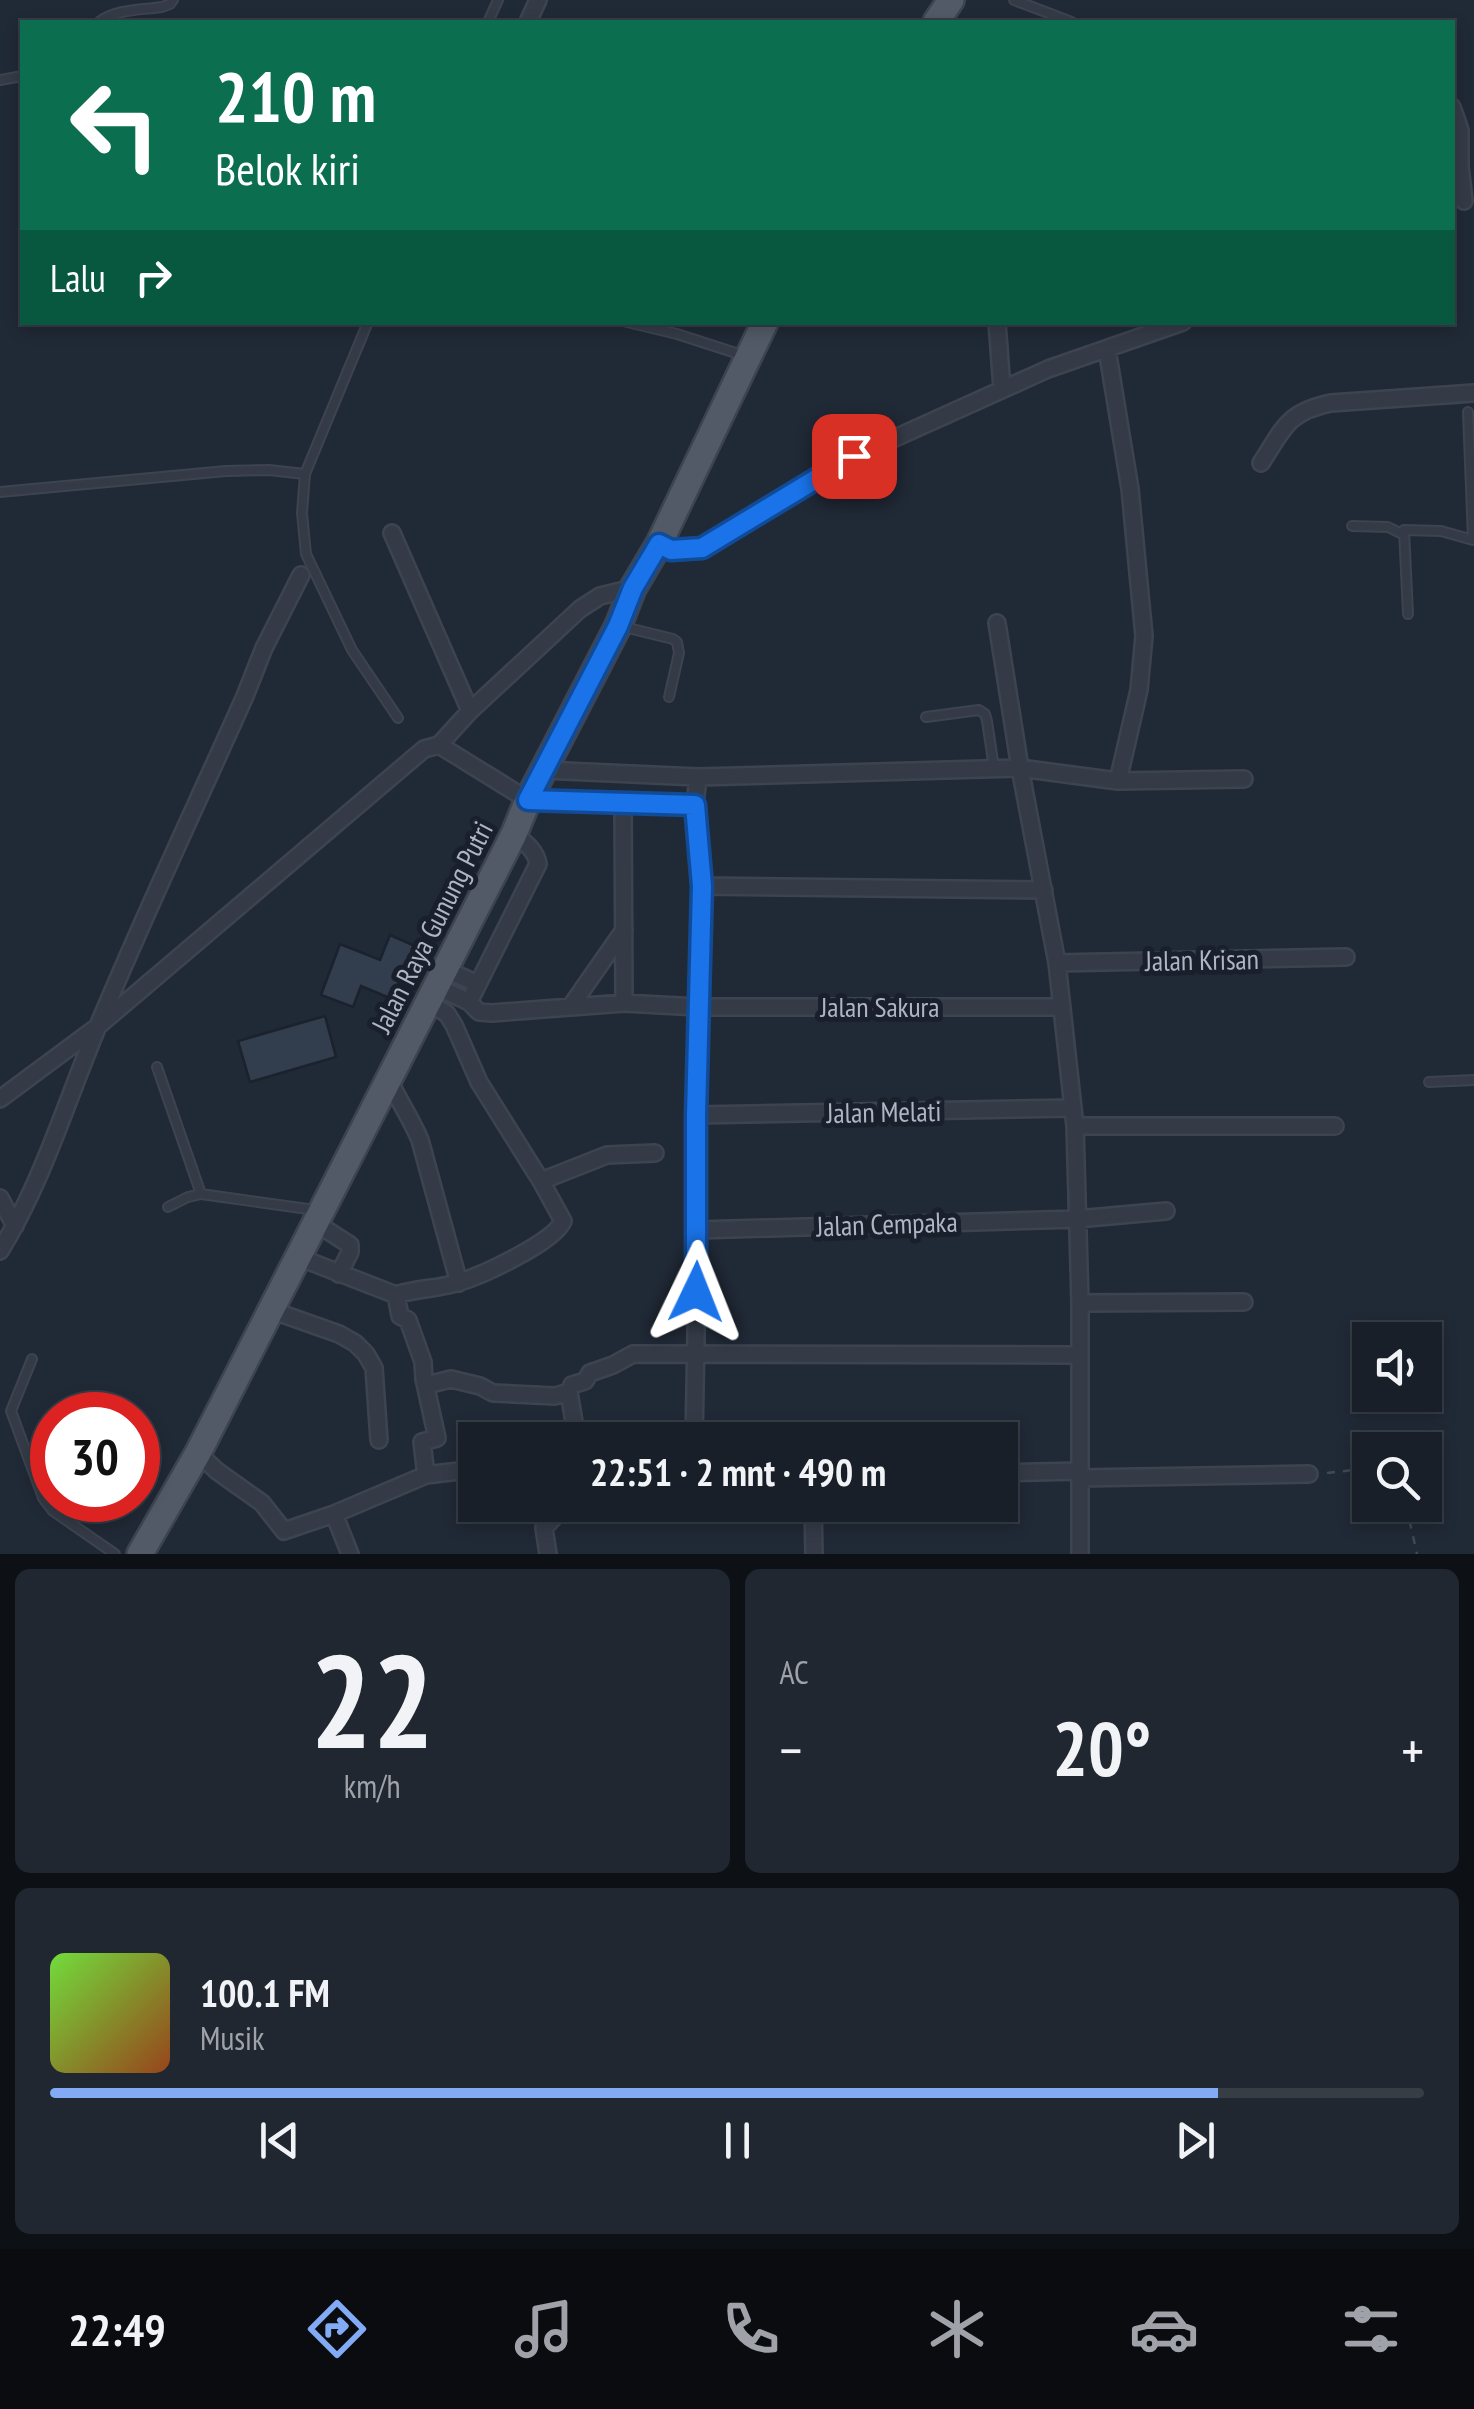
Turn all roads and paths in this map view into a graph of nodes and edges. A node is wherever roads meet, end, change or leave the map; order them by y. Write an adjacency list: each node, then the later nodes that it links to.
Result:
1 (173, 0): 3 (lane)
2 (1014, 0): 4 (lane)
3 (101, 20)
4 (1067, 20)
5 (1455, 116): 6 (street)
6 (1464, 201)
7 (367, 325): 18 (lane)
8 (639, 325): 13 (lane)
9 (764, 325): 13 (main road, Jalan Raya Gunung Putri)
10 (997, 325): 14 (street)
11 (1176, 325): 12 (street)
12 (1108, 349): 14 (street); 40 (street)
13 (747, 357): 24 (main road, Jalan Raya Gunung Putri)
14 (1002, 388): 24 (street)
15 (1474, 393): 17 (street)
16 (1468, 412): 23 (lane)
17 (1261, 463)
18 (305, 474): 19 (lane); 33 (lane)
19 (0, 492)
20 (1352, 526): 21 (lane)
21 (1404, 530): 23 (lane); 27 (lane)
22 (392, 533): 31 (street)
23 (1474, 540)
24 (659, 544): 26 (main road, Jalan Raya Gunung Putri)
25 (302, 575): 57 (street)
26 (633, 588): 29 (main road, Jalan Raya Gunung Putri); 31 (street)
27 (1408, 614)
28 (998, 623): 36 (street)
29 (618, 626): 30 (lane); 37 (main road, Jalan Raya Gunung Putri)
30 (669, 697)
31 (470, 711): 34 (street)
32 (926, 717): 35 (lane)
33 (398, 718)
34 (439, 745): 41 (street); 57 (street)
35 (994, 768): 36 (street); 38 (street)
36 (1020, 768): 40 (street); 46 (street)
37 (543, 770): 38 (street); 41 (main road, Jalan Raya Gunung Putri)
38 (698, 777): 43 (street)
39 (1244, 780): 40 (street)
40 (1118, 781)
41 (528, 800): 42 (street); 44 (main road, Jalan Raya Gunung Putri)
42 (624, 801): 43 (street); 47 (street)
43 (695, 805): 45 (street)
44 (514, 834): 50 (street); 51 (main road, Jalan Raya Gunung Putri)
45 (702, 886): 46 (street); 55 (street)
46 (1044, 890): 49 (street)
47 (624, 930): 53 (street); 54 (street)
48 (1346, 956): 49 (street, Jalan Krisan)
49 (1057, 963): 56 (street)
50 (478, 984): 51 (street); 52 (street)
51 (435, 986): 52 (street, Jalan Sakura); 59 (main road, Jalan Raya Gunung Putri); 68 (street)
52 (469, 1002): 54 (street, Jalan Sakura)
53 (624, 1004): 54 (street, Jalan Sakura); 55 (street, Jalan Sakura)
54 (571, 1006)
55 (698, 1007): 56 (street, Jalan Sakura); 64 (street)
56 (1062, 1007): 63 (street)
57 (98, 1027): 62 (street); 75 (street)
58 (157, 1067): 69 (lane)
59 (388, 1078): 73 (main road, Jalan Raya Gunung Putri); 80 (street)
60 (1474, 1080): 61 (lane)
61 (1429, 1082)
62 (0, 1099)
63 (1072, 1108): 64 (street, Jalan Melati); 65 (street)
64 (696, 1115): 76 (street)
65 (1076, 1126): 66 (street); 74 (street)
66 (1336, 1126)
67 (654, 1153): 68 (street)
68 (541, 1181): 80 (street)
69 (201, 1194): 71 (lane); 73 (lane)
70 (0, 1198): 75 (street)
71 (168, 1207)
72 (1166, 1211): 74 (street, Jalan Cempaka)
73 (319, 1217): 78 (main road, Jalan Raya Gunung Putri); 79 (street)
74 (1077, 1218): 76 (street, Jalan Cempaka); 82 (street)
75 (15, 1226): 77 (street)
76 (698, 1230): 85 (street)
77 (0, 1252)
78 (298, 1257): 79 (street); 84 (main road, Jalan Raya Gunung Putri)
79 (338, 1274): 81 (street)
80 (459, 1283): 81 (street)
81 (396, 1294): 88 (street)
82 (1080, 1302): 83 (street); 86 (street)
83 (1244, 1302)
84 (271, 1310): 92 (street); 93 (main road, Jalan Raya Gunung Putri)
85 (694, 1354): 86 (street); 89 (street); 91 (street)
86 (1079, 1355): 97 (street)
87 (32, 1359): 104 (lane)
88 (426, 1385): 89 (street); 99 (street)
89 (568, 1392): 90 (street)
90 (574, 1422)
91 (694, 1422)
92 (379, 1440)
93 (198, 1452): 100 (street); 105 (main road, Jalan Raya Gunung Putri)
94 (458, 1470): 99 (street)
95 (1352, 1470): 98 (path)
96 (1018, 1473): 97 (street)
97 (1079, 1474): 98 (street); 109 (street)
98 (1309, 1474)
99 (426, 1475): 100 (street)
100 (334, 1514): 106 (street)
101 (549, 1522): 107 (street)
102 (813, 1522): 108 (street)
103 (1410, 1522): 110 (path)
104 (115, 1554)
105 (140, 1554)
106 (350, 1554)
107 (548, 1554)
108 (814, 1554)
109 (1080, 1554)
110 (1417, 1554)

